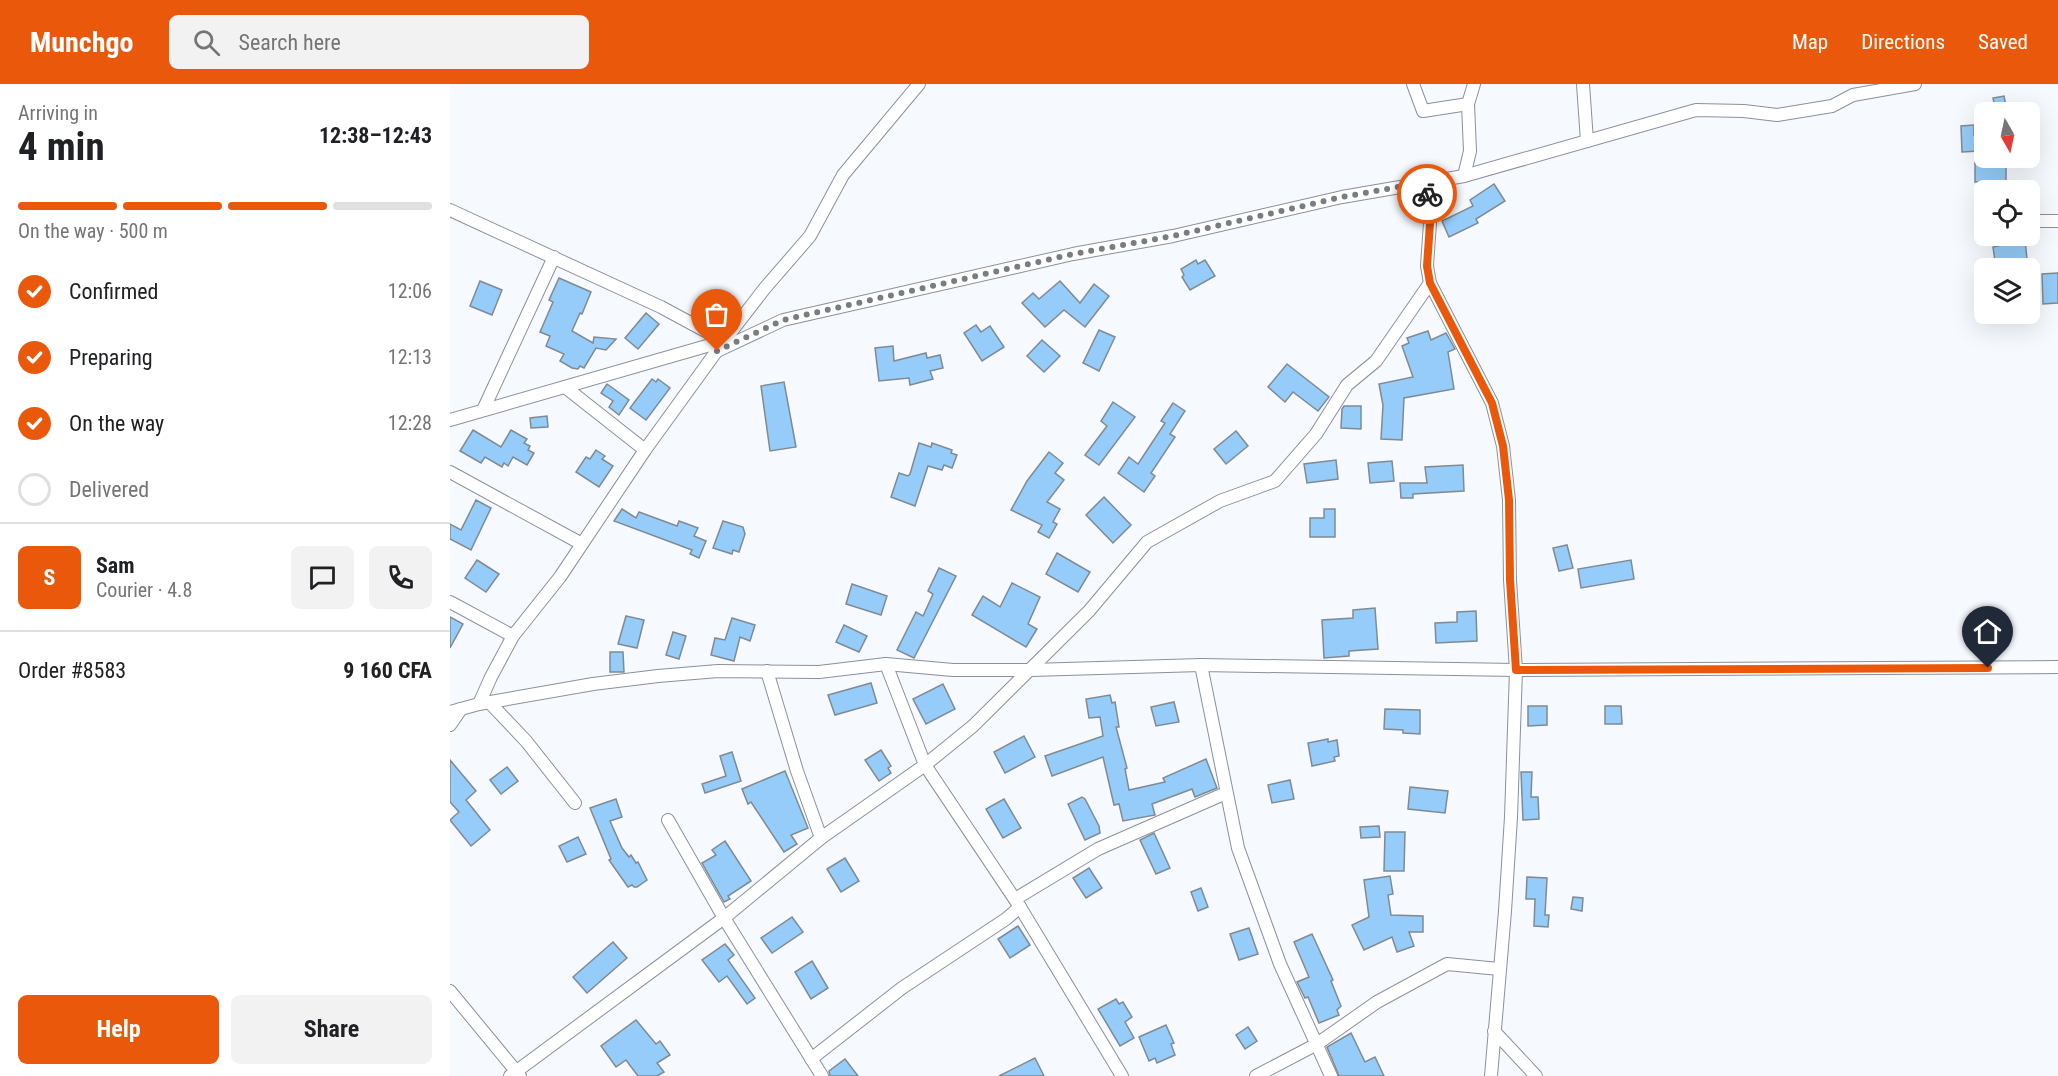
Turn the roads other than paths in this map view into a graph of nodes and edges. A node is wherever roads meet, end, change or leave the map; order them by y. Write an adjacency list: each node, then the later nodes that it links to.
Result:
1 (919, 84): 16 (street)
2 (1413, 84): 7 (street)
3 (1474, 84): 7 (street)
4 (1583, 84): 8 (street)
5 (1915, 84): 6 (street)
6 (1864, 89): 8 (street)
7 (1468, 104): 9 (street)
8 (1587, 141): 9 (street)
9 (1464, 176): 10 (street)
10 (1426, 182): 15 (street); 16 (street)
11 (450, 210): 14 (street)
12 (2040, 221): 13 (street)
13 (2058, 221)
14 (554, 257): 16 (street); 18 (street)
15 (1430, 283): 28 (street); 29 (street)
16 (720, 346): 17 (street); 20 (street)
17 (564, 387): 18 (street); 20 (street)
18 (484, 408): 19 (street)
19 (450, 420)
20 (645, 450): 22 (street)
21 (450, 472): 22 (street)
22 (582, 544): 24 (street)
23 (450, 602): 24 (street)
24 (513, 636): 31 (street)
25 (885, 664): 28 (street); 30 (street); 34 (street)
26 (1202, 665): 28 (street); 29 (street); 35 (street)
27 (2058, 667): 29 (street)
28 (1031, 670): 34 (street)
29 (1516, 670): 41 (street)
30 (767, 671): 31 (street); 38 (street)
31 (484, 703): 32 (street); 36 (street)
32 (456, 710): 33 (street)
33 (450, 725)
34 (925, 765): 38 (street); 39 (street)
35 (1226, 793): 39 (street); 44 (street)
36 (575, 803)
37 (668, 820): 40 (street)
38 (821, 838): 40 (street)
39 (1018, 903): 45 (street); 48 (street)
40 (724, 918): 45 (street); 46 (street)
41 (1499, 969): 43 (street); 44 (street)
42 (450, 992): 46 (street)
43 (1494, 1031): 51 (street); 52 (street)
44 (1317, 1044): 49 (street); 50 (street)
45 (811, 1059): 47 (street)
46 (515, 1074)
47 (822, 1076)
48 (1122, 1076)
49 (1256, 1076)
50 (1331, 1076)
51 (1491, 1076)
52 (1536, 1076)

